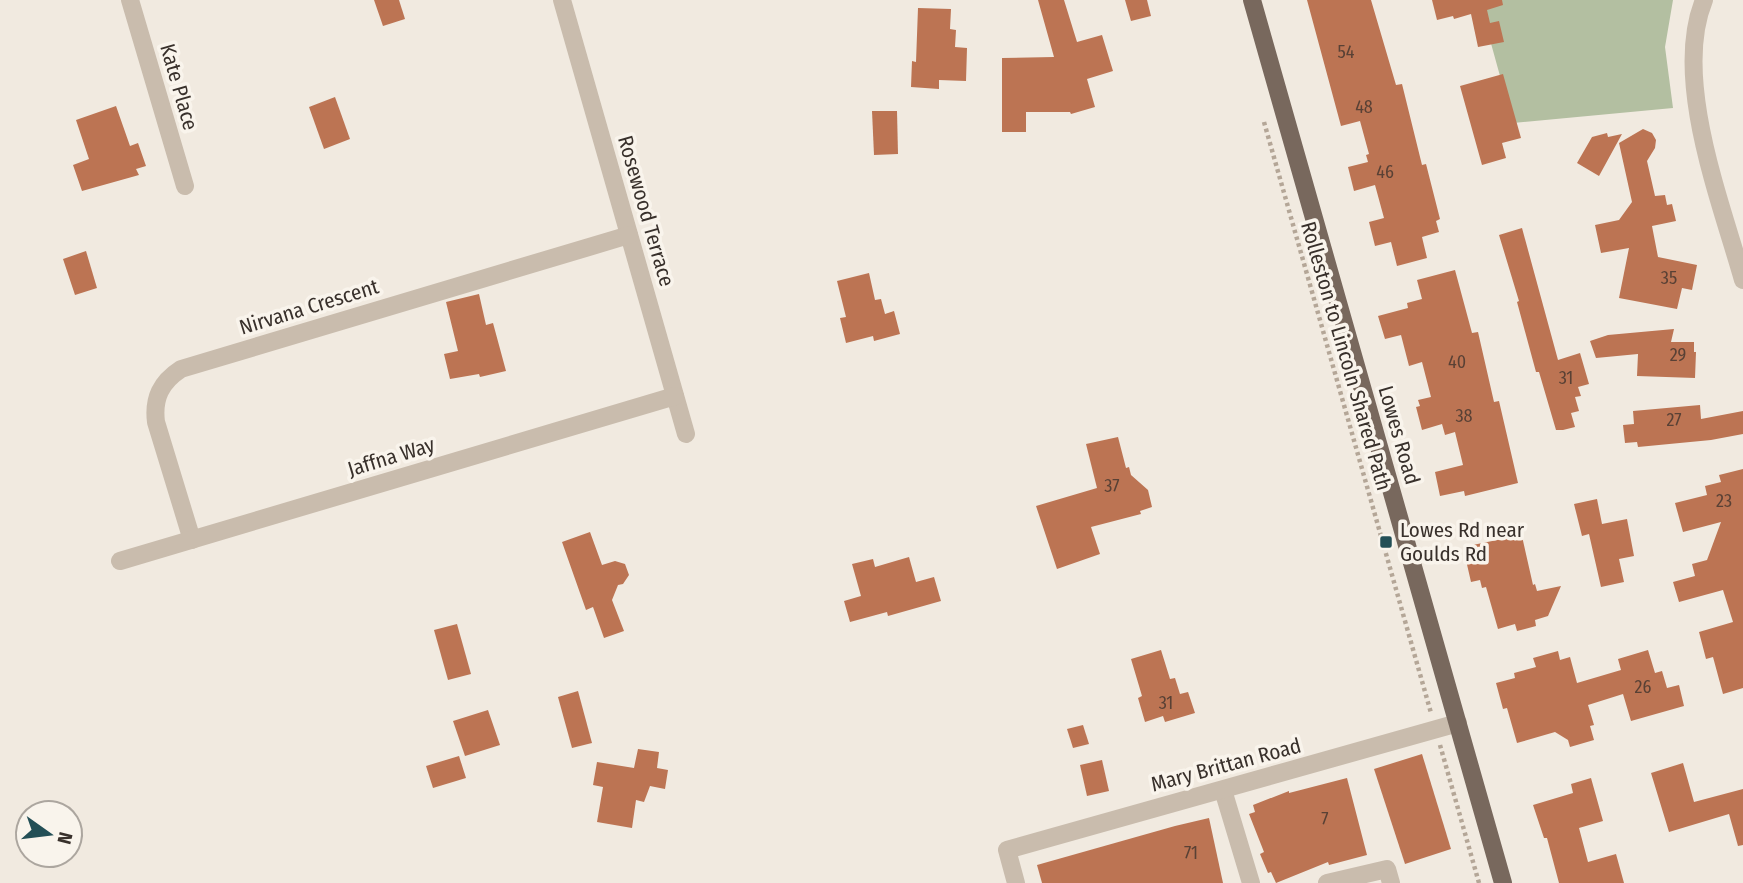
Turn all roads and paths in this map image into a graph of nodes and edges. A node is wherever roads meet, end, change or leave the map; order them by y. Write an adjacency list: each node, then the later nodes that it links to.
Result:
1 (130, 0): 6 (street, Kate Place)
2 (562, 0): 7 (street, Rosewood Terrace)
3 (1252, 0): 13 (main road, Lowes Road)
4 (1704, 0): 8 (street)
5 (1262, 115): 14 (path, Rolleston to Lincoln Shared Path)
6 (185, 186)
7 (629, 235): 9 (street, Rosewood Terrace); 11 (street, Nirvana Crescent)
8 (1743, 280)
9 (675, 396): 10 (street, Rosewood Terrace); 11 (street, Jaffna Way)
10 (686, 434)
11 (192, 540): 12 (street, Jaffna Way)
12 (120, 561)
13 (1458, 723): 14 (street, Mary Brittan Road); 21 (main road, Lowes Road)
14 (1436, 731): 15 (street, Mary Brittan Road); 20 (path, Rolleston to Lincoln Shared Path)
15 (1223, 790): 16 (street, Mary Brittan Road); 17 (street)
16 (1016, 883)
17 (1251, 883)
18 (1327, 883): 19 (street)
19 (1391, 883)
20 (1479, 883)
21 (1503, 883)

